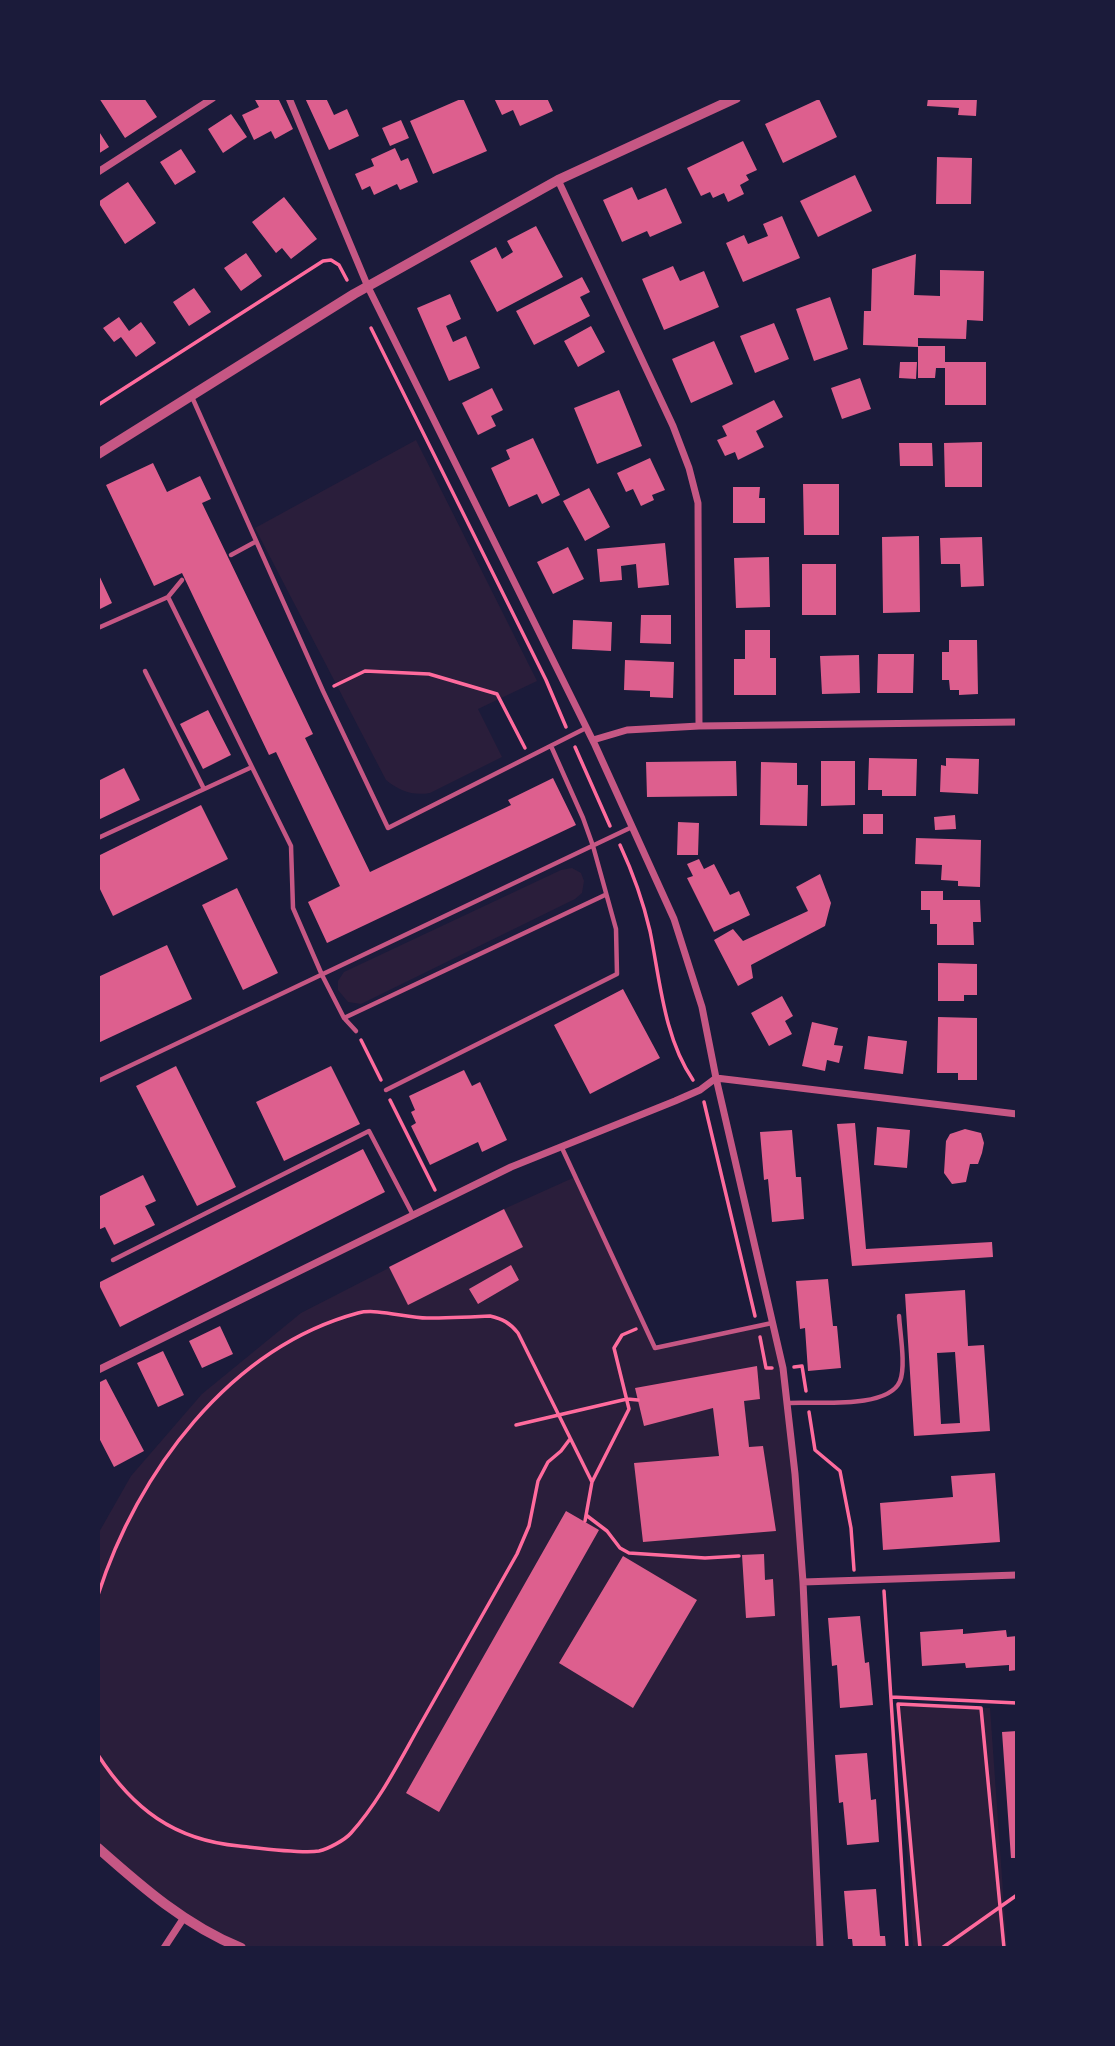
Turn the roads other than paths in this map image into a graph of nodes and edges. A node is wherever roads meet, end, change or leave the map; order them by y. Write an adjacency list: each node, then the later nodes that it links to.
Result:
1 (213, 98): 4 (street)
2 (289, 98): 6 (street)
3 (736, 98): 5 (street)
4 (98, 172)
5 (558, 180): 6 (street); 16 (street)
6 (368, 287): 7 (street); 17 (street)
7 (192, 396): 8 (street); 9 (lane)
8 (98, 454)
9 (255, 542): 10 (lane); 19 (lane)
10 (231, 555)
11 (182, 580): 12 (lane)
12 (168, 597): 13 (lane); 20 (lane)
13 (98, 628)
14 (145, 671): 21 (lane)
15 (1017, 722): 16 (street)
16 (699, 726): 18 (street)
17 (587, 728): 18 (street); 19 (lane)
18 (593, 740): 22 (street)
19 (551, 746): 24 (lane)
20 (252, 767): 21 (lane); 26 (lane)
21 (204, 789): 23 (lane)
22 (632, 827): 24 (lane); 29 (street)
23 (98, 838)
24 (593, 846): 25 (lane); 26 (lane)
25 (605, 895): 27 (lane); 31 (lane)
26 (322, 975): 27 (lane); 30 (lane)
27 (344, 1018): 28 (lane)
28 (356, 1031)
29 (716, 1078): 32 (street); 33 (street); 37 (street)
30 (98, 1081)
31 (386, 1090)
32 (1017, 1114)
33 (562, 1148): 34 (street); 37 (lane)
34 (414, 1215): 35 (lane); 38 (street)
35 (113, 1260)
36 (899, 1316): 39 (lane)
37 (772, 1323): 39 (street)
38 (98, 1370)
39 (786, 1403): 41 (street)
40 (1017, 1575): 41 (street)
41 (803, 1582): 46 (street)
42 (98, 1847): 43 (street)
43 (183, 1919): 44 (street); 45 (street)
44 (164, 1948)
45 (241, 1948)
46 (820, 1948)

